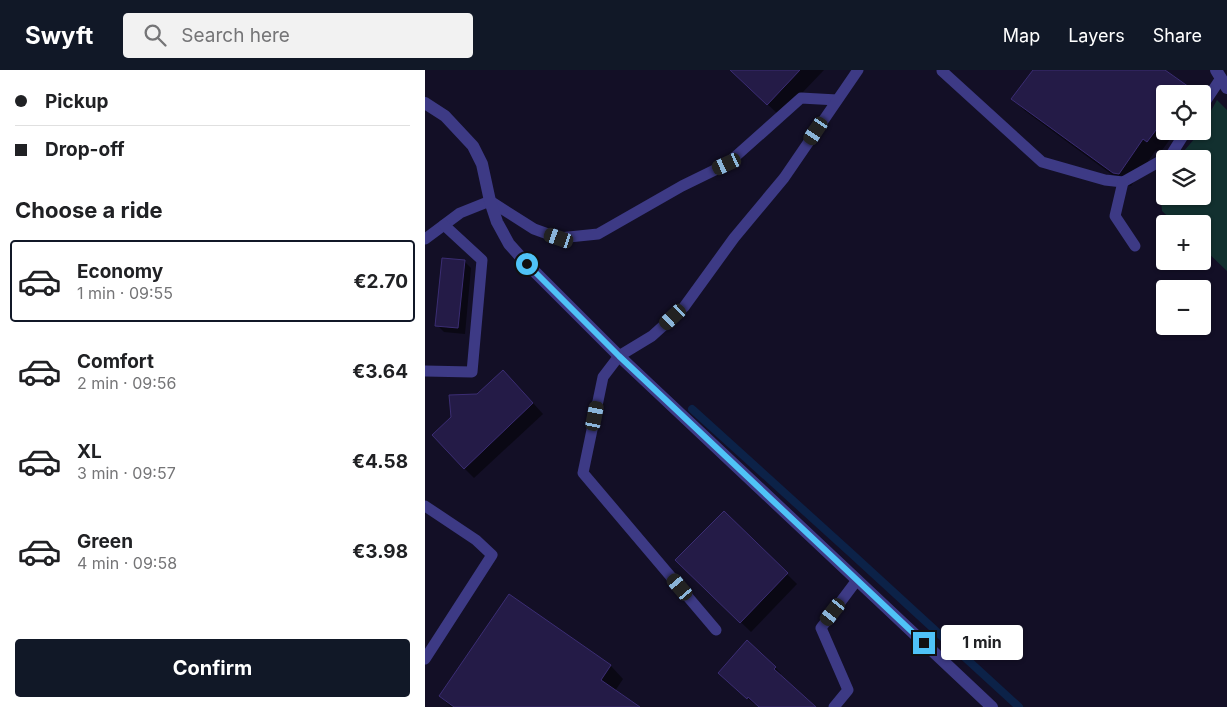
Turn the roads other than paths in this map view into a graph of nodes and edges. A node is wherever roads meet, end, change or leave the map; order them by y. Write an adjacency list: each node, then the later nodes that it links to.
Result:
1 (858, 70): 5 (lane)
2 (943, 70): 8 (lane)
3 (1221, 79): 4 (lane)
4 (1211, 93)
5 (837, 100): 9 (lane); 13 (lane)
6 (425, 103): 9 (street)
7 (1180, 140): 8 (lane)
8 (1123, 182): 12 (lane)
9 (489, 201): 10 (lane); 13 (street)
10 (444, 225): 11 (lane); 14 (lane)
11 (425, 239)
12 (1135, 246)
13 (619, 356): 16 (street); 17 (lane)
14 (425, 371)
15 (425, 506): 18 (lane)
16 (857, 580): 19 (lane); 20 (street)
17 (716, 630)
18 (425, 659)
19 (834, 707)
20 (992, 707)

